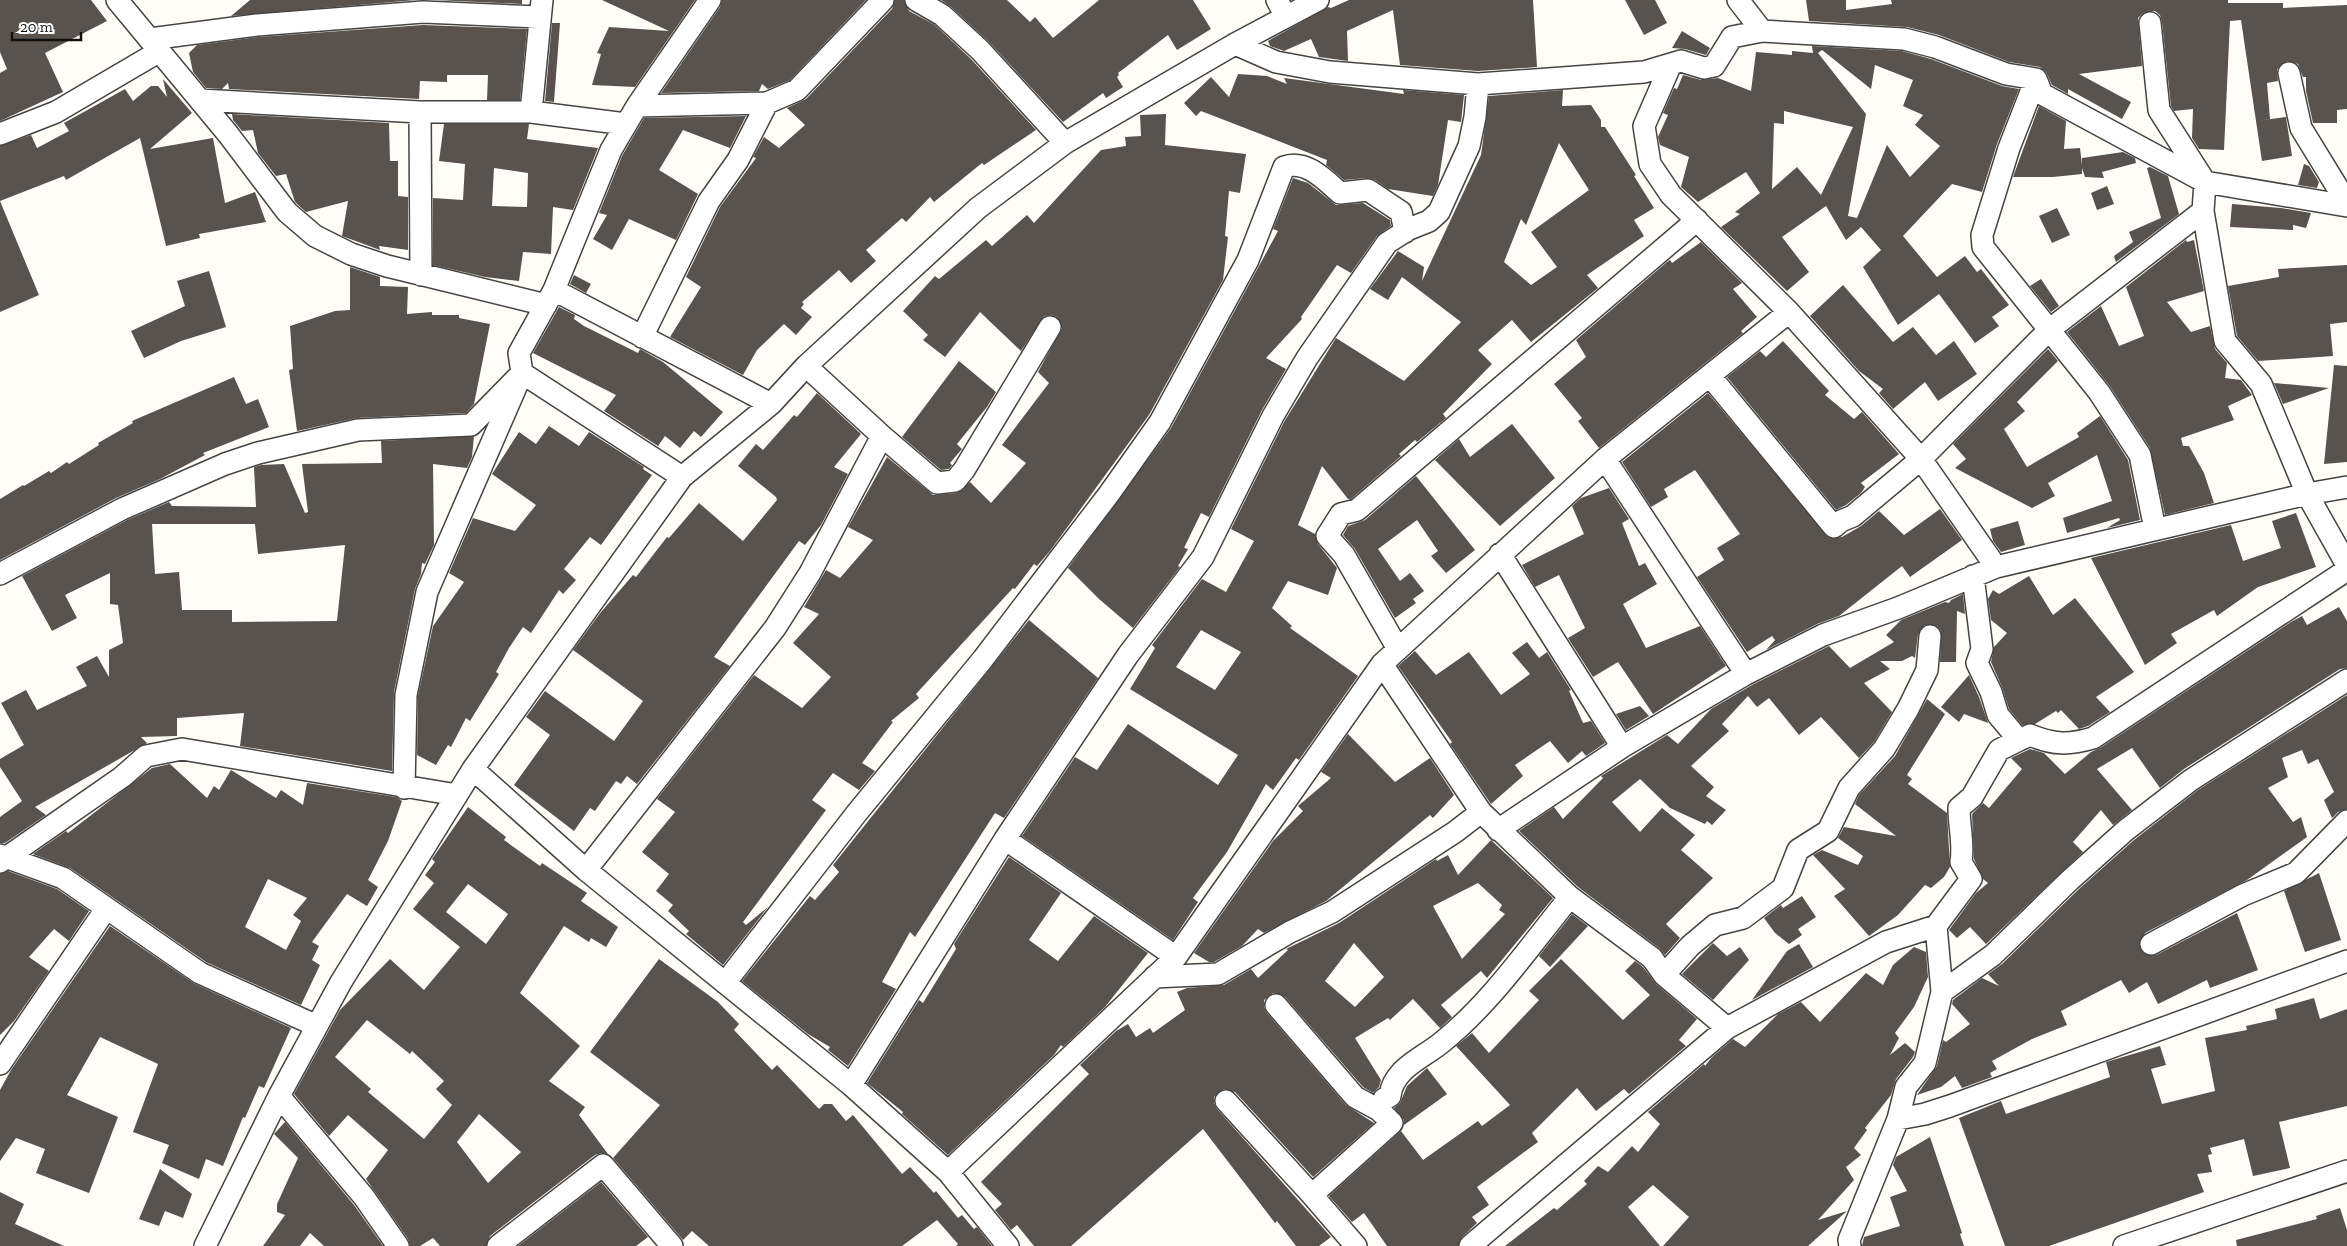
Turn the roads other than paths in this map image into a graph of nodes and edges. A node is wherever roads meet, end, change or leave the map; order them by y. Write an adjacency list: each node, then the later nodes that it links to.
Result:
1 (117, 0): 13 (street)
2 (710, 0): 20 (street)
3 (883, 0): 19 (street)
4 (916, 0): 25 (street)
5 (1318, 0): 9 (street)
6 (1738, 0): 11 (street)
7 (423, 6): 8 (street); 13 (street)
8 (541, 9): 22 (street)
9 (1281, 9): 12 (street)
10 (2150, 23): 26 (street)
11 (1762, 31): 14 (street); 16 (street)
12 (1235, 44): 17 (street); 25 (street)
13 (155, 45): 18 (street); 24 (street)
14 (1671, 64): 17 (street); 29 (street)
15 (2289, 73): 27 (street)
16 (2036, 78): 26 (street); 35 (street)
17 (1478, 84): 30 (street)
18 (200, 100): 21 (street); 31 (street)
19 (767, 103): 20 (street); 36 (street)
20 (637, 106): 23 (street)
21 (420, 112): 22 (street); 31 (street)
22 (530, 112): 23 (street)
23 (626, 124): 32 (street)
24 (0, 134)
25 (1065, 143): 37 (street)
26 (2205, 182): 27 (street); 28 (street)
27 (2347, 204)
28 (2203, 211): 35 (street); 46 (street)
29 (1697, 220): 33 (street); 55 (street)
30 (1405, 232): 67 (street); 78 (street)
31 (421, 275): 32 (street)
32 (550, 297): 36 (street); 38 (street)
33 (1789, 312): 39 (street); 43 (street)
34 (1050, 327): 41 (street)
35 (2049, 330): 43 (street); 47 (street)
36 (642, 336): 40 (street)
37 (806, 366): 40 (street); 41 (street)
38 (522, 373): 44 (street); 52 (street); 62 (street)
39 (1710, 376): 42 (street); 43 (street)
40 (771, 404): 44 (street)
41 (882, 436): 69 (street)
42 (1605, 459): 48 (street); 57 (street)
43 (1921, 459): 50 (street)
44 (682, 477): 61 (street)
45 (2347, 486): 46 (street)
46 (2307, 494): 47 (street); 49 (street)
47 (2155, 529): 50 (street)
48 (1500, 554): 55 (street); 60 (street)
49 (2347, 565)
50 (1996, 567): 53 (street)
51 (2347, 570): 59 (street)
52 (0, 574)
53 (1973, 576): 57 (street); 59 (street)
54 (1930, 636): 76 (street)
55 (1398, 650): 56 (street)
56 (1382, 664): 64 (street); 74 (street)
57 (1746, 674): 60 (street)
58 (2347, 680): 79 (street)
59 (2019, 740): 72 (street)
60 (1622, 747): 66 (street)
61 (473, 768): 63 (street); 69 (street)
62 (404, 788): 63 (street); 68 (street)
63 (457, 795): 81 (street)
64 (1481, 812): 66 (street); 77 (street)
65 (2347, 820): 73 (street)
66 (1498, 830): 70 (street)
67 (1005, 839): 74 (street); 84 (street)
68 (2, 858): 71 (street)
69 (586, 870): 78 (street)
70 (1570, 898): 76 (street); 87 (street)
71 (106, 909): 81 (street); 83 (street)
72 (1936, 926): 79 (street); 82 (street)
73 (2150, 944)
74 (1176, 957): 77 (street)
75 (2347, 961): 88 (street)
76 (1664, 975): 82 (street)
77 (1154, 977): 89 (street)
78 (725, 983): 84 (street)
79 (1942, 992): 88 (street)
80 (1276, 1006): 87 (street)
81 (317, 1026): 85 (street)
82 (1727, 1028): 98 (street)
83 (0, 1064)
84 (851, 1085): 89 (street)
85 (279, 1096): 92 (street); 93 (street)
86 (1226, 1101): 91 (street)
87 (1379, 1110): 91 (street)
88 (1898, 1119): 99 (street)
89 (948, 1172): 96 (street)
90 (2347, 1172): 100 (street)
91 (1312, 1195): 97 (street)
92 (205, 1246)
93 (398, 1246)
94 (498, 1246): 95 (street)
95 (672, 1246)
96 (1008, 1246)
97 (1356, 1246)
98 (1470, 1246)
99 (1850, 1246)
100 (2124, 1246)

